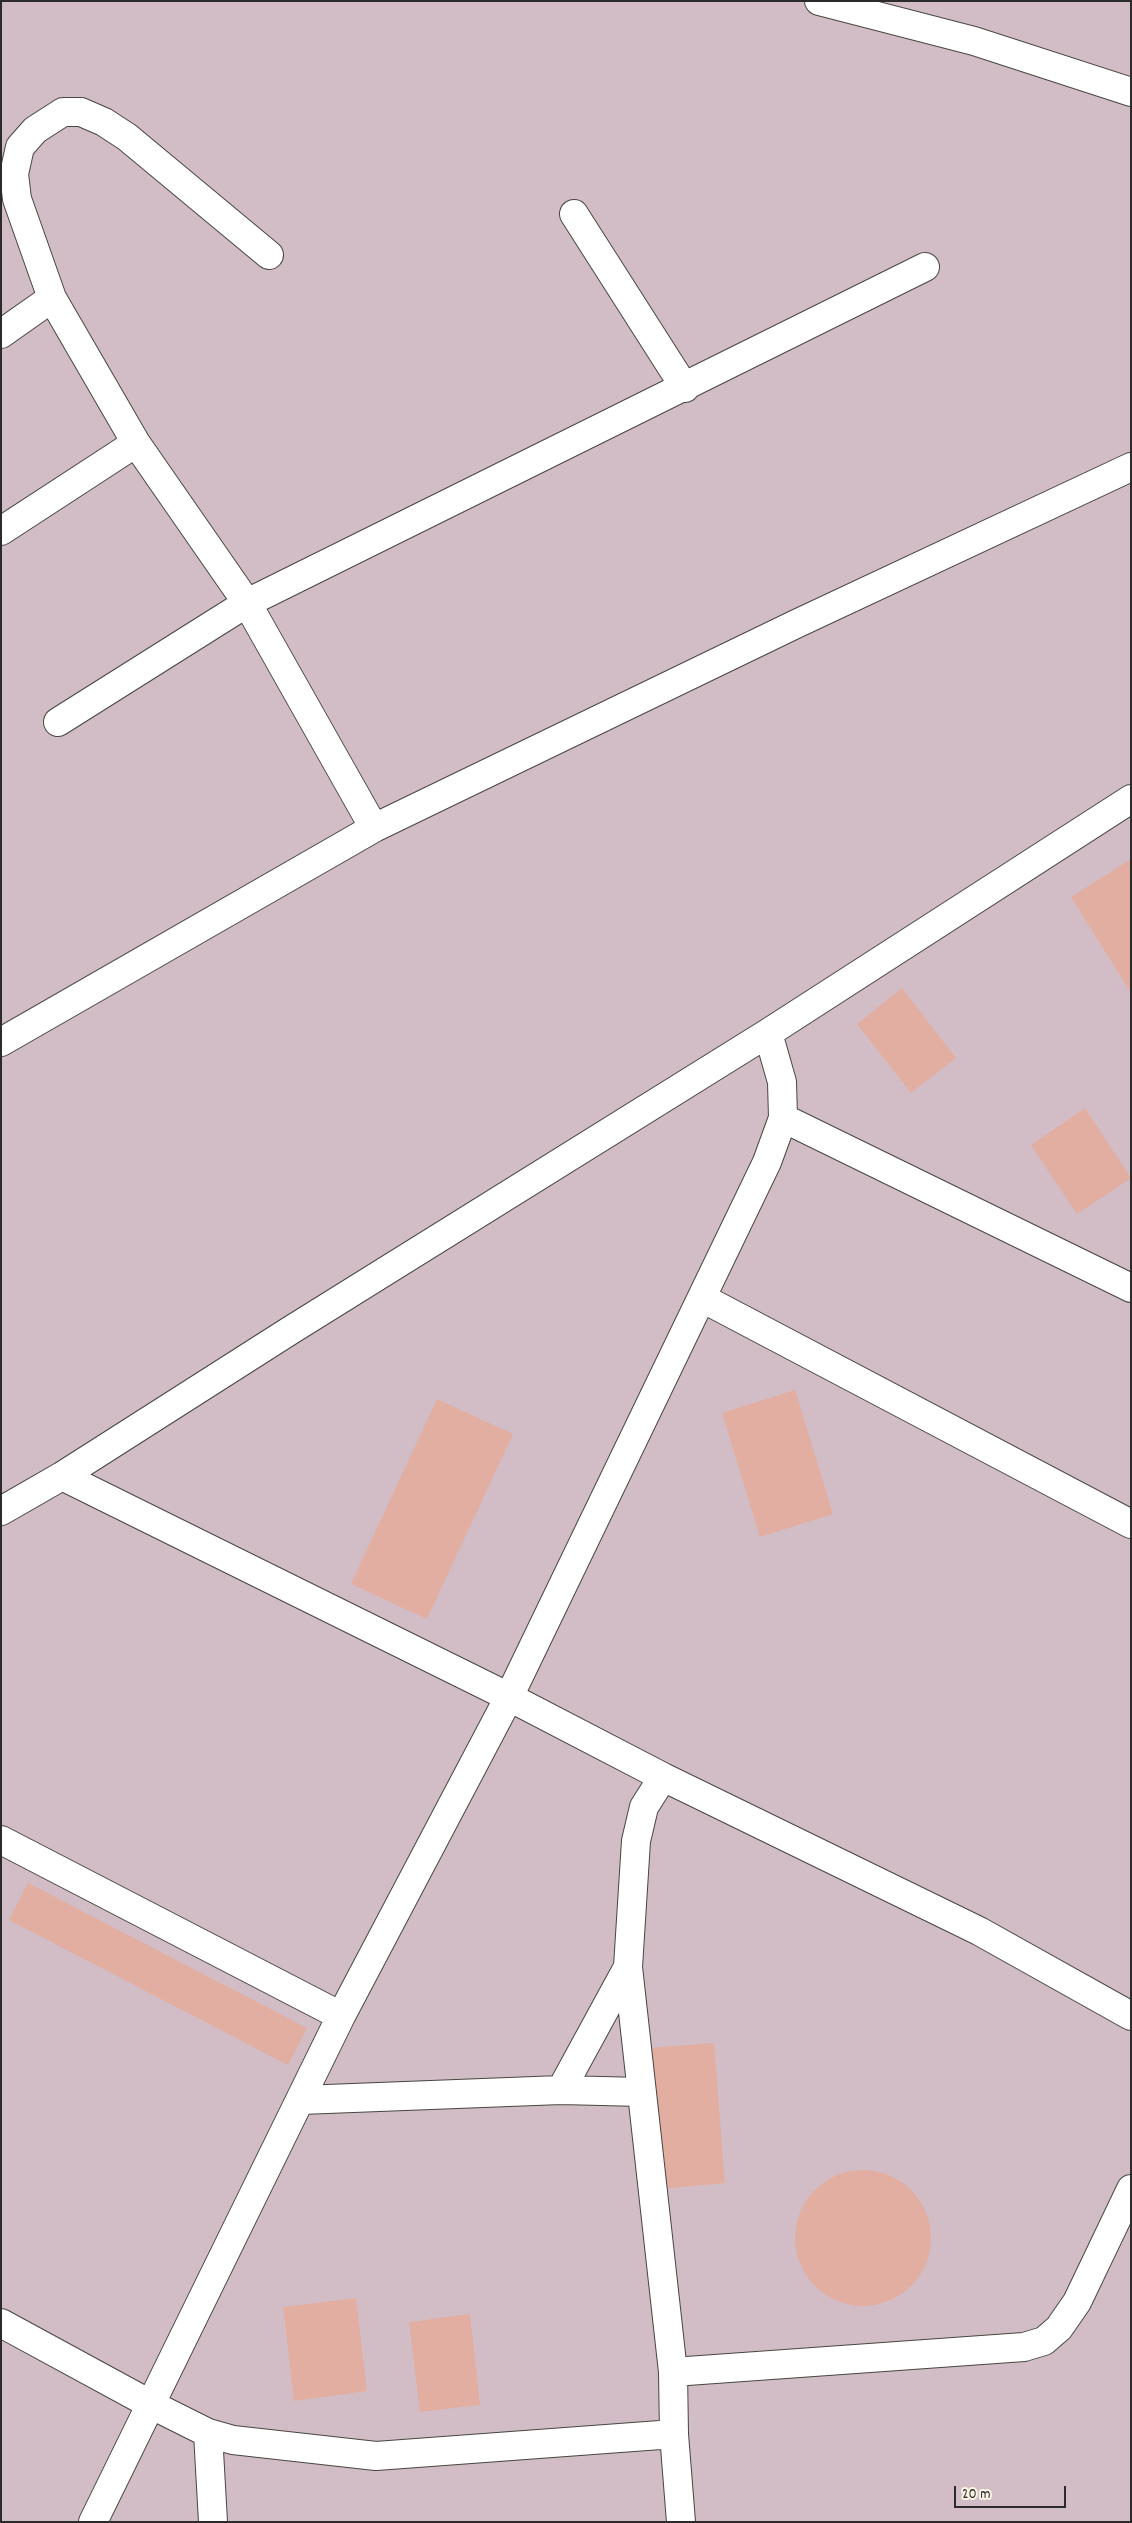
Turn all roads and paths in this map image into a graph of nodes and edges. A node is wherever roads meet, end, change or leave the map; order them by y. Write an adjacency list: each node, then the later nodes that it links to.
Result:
1 (820, 1): 2 (lane)
2 (1131, 92)
3 (574, 214): 8 (lane)
4 (269, 255): 6 (lane)
5 (925, 267): 8 (lane)
6 (52, 298): 7 (lane); 9 (lane)
7 (1, 334)
8 (685, 388): 12 (lane)
9 (136, 443): 11 (lane); 12 (lane)
10 (1131, 467): 15 (lane)
11 (1, 531)
12 (247, 603): 13 (lane); 15 (lane)
13 (58, 722)
14 (1131, 800): 16 (lane)
15 (374, 828): 17 (lane)
16 (768, 1033): 18 (lane); 21 (lane)
17 (1, 1042)
18 (783, 1118): 19 (lane); 20 (lane)
19 (1131, 1288)
20 (702, 1298): 23 (lane); 24 (lane)
21 (62, 1476): 22 (lane); 24 (lane)
22 (1, 1512)
23 (1131, 1524)
24 (509, 1697): 25 (lane); 28 (lane)
25 (664, 1777): 27 (lane); 29 (lane)
26 (4, 1848): 28 (lane)
27 (628, 1967): 30 (lane); 31 (lane)
28 (341, 2016): 32 (lane)
29 (1131, 2016)
30 (561, 2090): 31 (lane); 32 (lane)
31 (642, 2092): 35 (lane)
32 (301, 2100): 36 (lane)
33 (1131, 2189): 35 (lane)
34 (1, 2324): 36 (lane)
35 (673, 2372): 38 (lane)
36 (150, 2404): 37 (lane); 39 (lane)
37 (208, 2433): 38 (lane); 40 (lane)
38 (674, 2434): 41 (lane)
39 (93, 2522)
40 (213, 2522)
41 (681, 2522)

